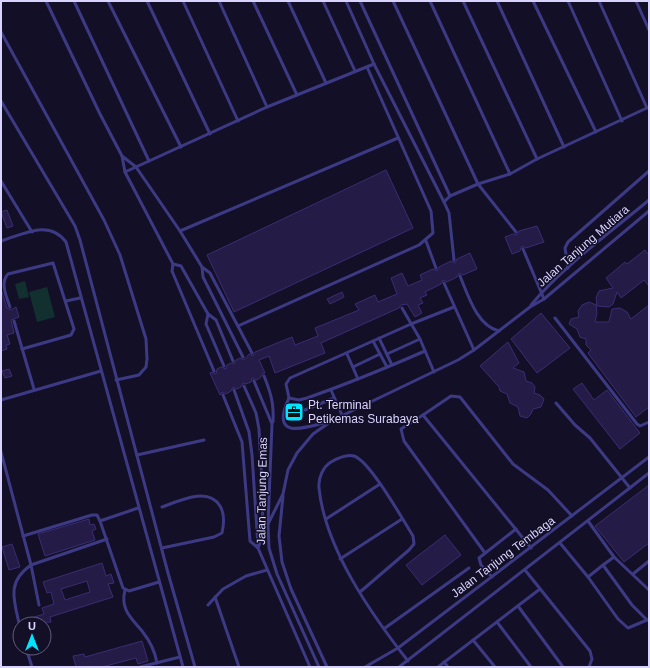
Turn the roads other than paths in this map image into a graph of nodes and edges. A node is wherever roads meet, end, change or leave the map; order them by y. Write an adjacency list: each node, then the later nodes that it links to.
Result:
1 (46, 1): 37 (lane)
2 (74, 1): 39 (lane)
3 (108, 1): 35 (lane)
4 (147, 1): 33 (lane)
5 (183, 1): 30 (lane)
6 (219, 1): 29 (lane)
7 (253, 1): 26 (lane)
8 (288, 1): 25 (lane)
9 (323, 1): 24 (lane)
10 (346, 1): 22 (lane)
11 (360, 1): 46 (lane)
12 (393, 1): 45 (lane)
13 (430, 1): 43 (lane)
14 (463, 1): 38 (lane)
15 (497, 1): 36 (lane)
16 (533, 1): 32 (lane)
17 (568, 1): 31 (lane)
18 (599, 1): 28 (lane)
19 (636, 1): 20 (lane)
20 (649, 30)
21 (1, 32): 98 (lane)
22 (374, 64): 23 (lane); 48 (lane)
23 (367, 67): 24 (lane); 34 (lane)
24 (355, 71): 25 (lane)
25 (326, 83): 26 (lane)
26 (297, 95): 29 (lane)
27 (1, 102): 98 (lane)
28 (648, 107): 31 (lane)
29 (267, 108): 30 (lane)
30 (238, 121): 33 (lane)
31 (622, 121): 32 (lane)
32 (596, 132): 36 (lane)
33 (210, 134): 35 (lane)
34 (398, 138): 50 (lane); 54 (lane)
35 (181, 147): 39 (lane)
36 (564, 148): 38 (lane)
37 (122, 156): 40 (lane); 42 (lane)
38 (537, 159): 43 (lane)
39 (149, 161): 40 (lane)
40 (136, 167): 42 (lane); 50 (lane)
41 (649, 171): 60 (lane)
42 (125, 172): 57 (lane)
43 (510, 174): 45 (lane)
44 (1, 181): 51 (lane)
45 (478, 184): 46 (lane); 52 (lane)
46 (450, 196): 48 (lane)
47 (649, 200): 60 (lane, Jalan Tanjung Mutiara)
48 (444, 202): 56 (lane)
49 (649, 211): 65 (lane, Jalan Tanjung Mutiara)
50 (180, 231): 58 (lane)
51 (32, 232): 53 (lane); 64 (lane)
52 (516, 232)
53 (1, 240)
54 (426, 241): 59 (lane); 75 (lane)
55 (523, 249): 63 (lane)
56 (454, 260)
57 (173, 264): 71 (lane); 94 (lane)
58 (202, 267): 75 (lane); 87 (lane)
59 (436, 268)
60 (568, 268): 63 (lane, Jalan Tanjung Mutiara)
61 (460, 276): 76 (lane)
62 (444, 283): 68 (lane)
63 (540, 294): 65 (lane); 69 (lane, Jalan Tanjung Mutiara)
64 (80, 298): 66 (lane); 93 (lane)
65 (544, 299): 69 (lane, Jalan Tanjung Mutiara)
66 (66, 301): 67 (lane); 80 (lane)
67 (10, 306)
68 (454, 307): 74 (lane, Jalan Tanjung Mutiara); 81 (lane)
69 (530, 307): 76 (lane, Jalan Tanjung Mutiara)
70 (402, 308): 74 (lane)
71 (208, 314): 88 (lane); 90 (lane)
72 (556, 318): 113 (lane)
73 (14, 321): 80 (lane)
74 (410, 324): 77 (lane, Jalan Tanjung Mutiara); 78 (lane)
75 (238, 326): 83 (lane)
76 (500, 331): 81 (lane, Jalan Tanjung Mutiara)
77 (379, 338): 79 (lane, Jalan Tanjung Mutiara); 86 (lane)
78 (420, 339): 82 (lane); 86 (lane)
79 (373, 341): 84 (lane, Jalan Tanjung Mutiara); 85 (lane)
80 (22, 349): 101 (lane)
81 (474, 350): 95 (lane, Jalan Tanjung Mutiara)
82 (425, 351): 89 (lane); 95 (lane)
83 (252, 353)
84 (347, 354): 91 (lane); 105 (lane, Jalan Tanjung Mutiara)
85 (380, 354): 91 (lane); 92 (lane)
86 (387, 354): 89 (lane)
87 (243, 358)
88 (233, 361)
89 (392, 365): 92 (lane)
90 (224, 366)
91 (353, 367): 97 (lane)
92 (387, 367): 97 (lane)
93 (101, 371): 101 (lane); 125 (lane)
94 (214, 371)
95 (434, 372): 110 (lane, Jalan Tanjung Mutiara)
96 (264, 376): 114 (lane)
97 (358, 379): 103 (lane)
98 (116, 380): 117 (lane)
99 (254, 381): 114 (lane, Jalan Tanjung Emas)
100 (244, 386): 137 (lane, Jalan Tanjung Emas)
101 (34, 389): 107 (lane)
102 (234, 390): 137 (lane)
103 (330, 390): 105 (lane); 106 (lane)
104 (223, 395): 137 (lane)
105 (289, 398): 112 (lane, Jalan Tanjung Mutiara)
106 (334, 398): 109 (lane); 110 (lane)
107 (1, 400)
108 (556, 403): 120 (lane)
109 (305, 410)
110 (342, 415): 112 (lane, Jalan Tanjung Mutiara)
111 (423, 415): 126 (lane); 132 (lane); 139 (lane)
112 (333, 420): 123 (lane, Jalan Tanjung Mutiara)
113 (649, 423)
114 (272, 424): 131 (lane, Jalan Tanjung Emas)
115 (204, 440): 117 (lane)
116 (1, 452): 133 (lane)
117 (137, 455): 136 (lane)
118 (649, 457): 120 (lane, Jalan Tanjung Tembaga)
119 (649, 473): 122 (lane, Jalan Tanjung Tembaga)
120 (622, 478): 122 (lane); 126 (lane, Jalan Tanjung Tembaga)
121 (380, 484): 127 (lane); 128 (lane); 128 (lane)
122 (630, 488): 130 (lane, Jalan Tanjung Tembaga)
123 (283, 494): 131 (lane, Jalan Tanjung Mutiara); 178 (lane)
124 (162, 507): 136 (lane)
125 (138, 508): 129 (lane); 151 (lane)
126 (572, 516): 138 (lane, Jalan Tanjung Tembaga)
127 (402, 518): 141 (lane); 155 (lane)
128 (326, 519): 141 (lane)
129 (100, 521): 133 (lane); 134 (lane)
130 (588, 521): 135 (lane, Jalan Tanjung Tembaga); 140 (lane)
131 (268, 524): 177 (lane, Jalan Tanjung Emas)
132 (516, 529): 138 (lane); 139 (lane)
133 (23, 536): 143 (lane)
134 (107, 539): 143 (lane); 153 (lane)
135 (560, 543): 147 (lane, Jalan Tanjung Tembaga); 150 (lane)
136 (162, 548): 174 (lane)
137 (258, 548): 146 (lane, Jalan Tanjung Emas)
138 (532, 548): 149 (lane, Jalan Tanjung Tembaga)
139 (485, 553): 149 (lane)
140 (614, 557): 144 (lane); 148 (lane)
141 (340, 559): 155 (lane)
142 (649, 561): 148 (lane)
143 (31, 565): 157 (lane); 160 (lane)
144 (603, 565): 150 (lane); 161 (lane)
145 (469, 568): 163 (lane)
146 (267, 570): 156 (lane); 176 (lane, Jalan Tanjung Emas)
147 (524, 570): 152 (lane); 168 (lane, Jalan Tanjung Tembaga)
148 (633, 574): 154 (lane)
149 (492, 577): 165 (lane, Jalan Tanjung Tembaga)
150 (588, 577): 161 (lane)
151 (159, 582): 153 (lane); 167 (lane)
152 (540, 589): 159 (lane); 186 (lane)
153 (125, 590): 170 (lane)
154 (649, 590)
155 (360, 592): 163 (lane)
156 (216, 597): 158 (lane); 175 (lane)
157 (39, 605)
158 (208, 605)
159 (518, 606): 162 (lane); 185 (lane)
160 (18, 616)
161 (648, 620)
162 (497, 622): 164 (lane); 184 (lane)
163 (385, 628): 165 (lane)
164 (473, 640): 169 (lane); 183 (lane)
165 (398, 648): 168 (lane); 179 (lane, Jalan Tanjung Tembaga)
166 (29, 656): 171 (lane)
167 (180, 657): 170 (lane); 173 (lane)
168 (408, 661): 180 (lane, Jalan Tanjung Tembaga)
169 (444, 662): 181 (lane); 182 (lane)
170 (157, 663): 172 (lane)
171 (32, 667)
172 (140, 667)
173 (183, 667)
174 (195, 667)
175 (239, 667)
176 (310, 667)
177 (319, 667)
178 (327, 667)
179 (365, 667)
180 (399, 667)
181 (438, 667)
182 (448, 667)
183 (495, 667)
184 (531, 667)
185 (563, 667)
186 (589, 667)

